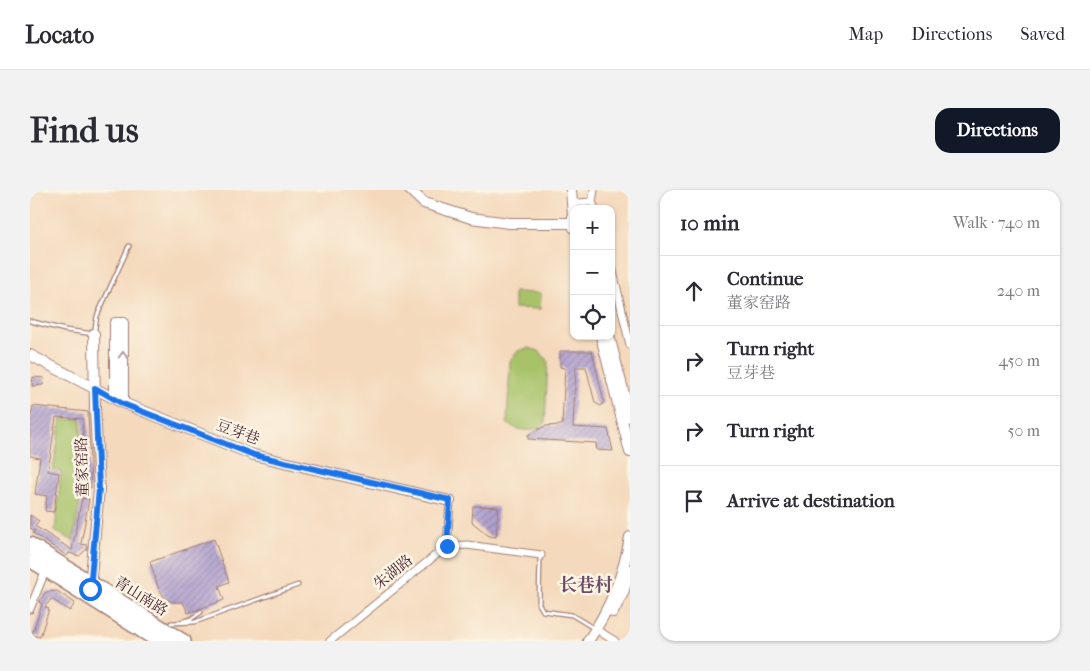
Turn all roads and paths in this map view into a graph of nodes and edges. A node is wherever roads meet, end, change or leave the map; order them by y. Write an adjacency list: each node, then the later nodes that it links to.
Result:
1 (410, 190): 8 (street)
2 (571, 190): 5 (street)
3 (577, 190): 6 (street)
4 (594, 190): 7 (street)
5 (572, 205)
6 (578, 205)
7 (594, 205)
8 (570, 225)
9 (129, 246): 12 (lane, 董家窑路)
10 (615, 280): 15 (street)
11 (30, 321): 12 (lane)
12 (94, 334): 17 (street, 董家窑路)
13 (602, 340): 20 (street)
14 (610, 340): 19 (street)
15 (630, 345)
16 (30, 355): 17 (street, 豆芽巷)
17 (95, 388): 18 (street, 豆芽巷); 32 (street, 董家窑路)
18 (119, 401): 18 (street, one-way to 18); 21 (street, 豆芽巷)
19 (629, 405)
20 (630, 452)
21 (450, 500): 24 (street)
22 (630, 536): 37 (street)
23 (30, 543): 29 (main road, 青山南路)
24 (447, 546): 27 (street); 42 (street, 朱湖路)
25 (30, 549): 29 (street)
26 (30, 554): 29 (street)
27 (540, 554): 37 (lane)
28 (30, 561): 29 (main road, 青山南路)
29 (49, 564): 32 (main road, 青山南路); 32 (main road, 青山南路); 33 (street)
30 (630, 570): 37 (street)
31 (298, 585): 35 (lane)
32 (90, 591): 36 (main road, 青山南路); 38 (main road, 青山南路); 39 (street); 40 (street)
33 (30, 609)
34 (202, 612): 35 (lane)
35 (171, 623): 36 (lane)
36 (159, 625): 41 (main road, 青山南路)
37 (598, 634): 43 (street); 44 (street)
38 (156, 641)
39 (164, 641)
40 (171, 641)
41 (185, 641)
42 (330, 641)
43 (588, 641)
44 (614, 641)

